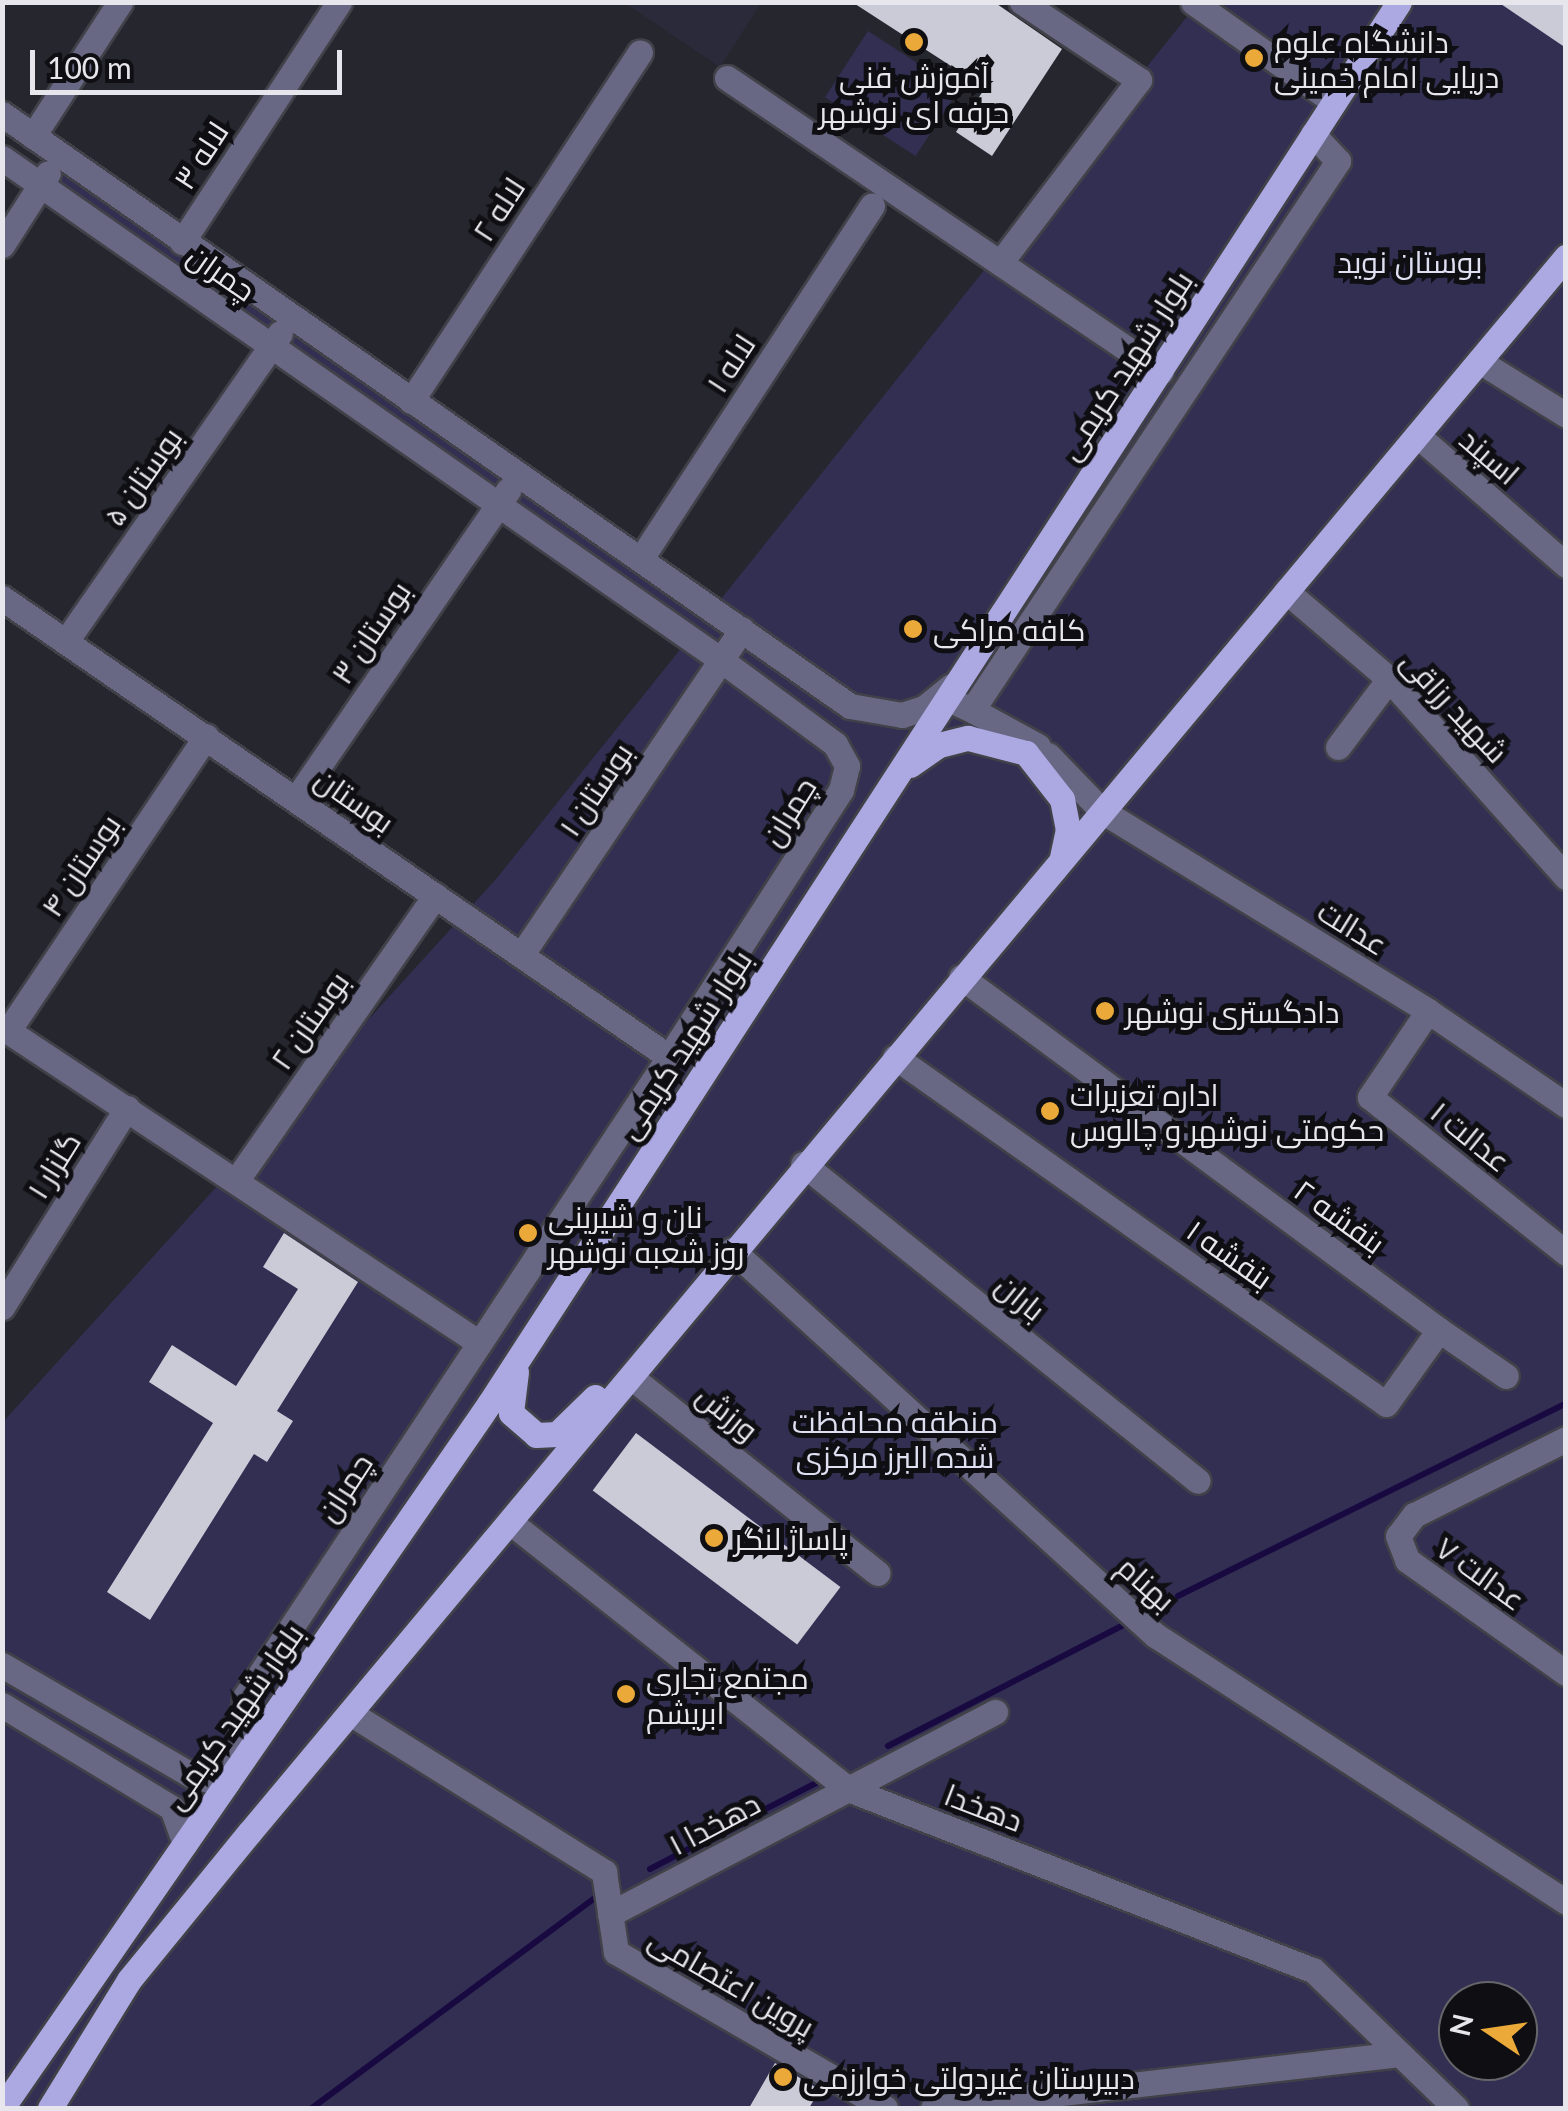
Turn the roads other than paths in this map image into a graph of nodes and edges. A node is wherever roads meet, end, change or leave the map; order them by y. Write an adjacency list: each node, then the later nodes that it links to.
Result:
1 (120, 2): 11 (street)
2 (339, 2): 16 (street, لاله ۳)
3 (1022, 2): 18 (street)
4 (1194, 2): 8 (street)
5 (1399, 2): 8 (main road, بلوار شهید کریمی)
6 (640, 52): 24 (street, لاله ۲)
7 (726, 78): 18 (street)
8 (1334, 102): 10 (main road, بلوار شهید کریمی)
9 (2, 114): 11 (street, چمران)
10 (1312, 134): 23 (main road, بلوار شهید کریمی); 38 (street)
11 (32, 136): 12 (street, چمران)
12 (59, 155): 14 (street); 16 (street, چمران)
13 (2, 158): 14 (street, چمران)
14 (40, 185): 17 (street); 21 (street, چمران)
15 (872, 205): 29 (street, لاله ۱)
16 (182, 242): 20 (street, چمران)
17 (2, 245)
18 (1000, 263): 23 (street)
19 (1562, 268): 22 (main road)
20 (291, 318): 21 (street, بوستان ۵); 24 (street, چمران)
21 (271, 347): 28 (street, چمران); 34 (street, بوستان ۵)
22 (1478, 361): 25 (street); 26 (main road)
23 (1161, 372): 37 (main road, بلوار شهید کریمی)
24 (411, 401): 27 (street, چمران)
25 (1566, 414)
26 (1417, 435): 30 (street, اسپند); 31 (main road)
27 (520, 472): 28 (street, بوستان ۳); 29 (street, چمران)
28 (499, 502): 35 (street, چمران); 42 (street, بوستان ۳)
29 (642, 557): 33 (street, چمران)
30 (1566, 566)
31 (1286, 591): 36 (street, شهید رزاقی); 43 (main road)
32 (2, 598): 34 (street, بوستان)
33 (742, 629): 35 (street, بوستان ۱); 37 (street, چمران)
34 (66, 641): 39 (street, بوستان)
35 (721, 660): 47 (street, بوستان ۱); 51 (street, چمران)
36 (1389, 679): 40 (street); 45 (street, شهید رزاقی)
37 (952, 688): 38 (street, عدالت); 41 (main road, بلوار شهید کریمی)
38 (972, 710): 43 (street, عدالت)
39 (206, 736): 42 (street, بوستان); 50 (street, بوستان ۴)
40 (1338, 747)
41 (891, 784): 44 (main road); 63 (main road, بلوار شهید کریمی)
42 (296, 799): 46 (street, بوستان)
43 (1102, 811): 44 (main road); 49 (street, عدالت)
44 (1062, 858): 48 (main road)
45 (1566, 877)
46 (435, 896): 47 (street, بوستان); 56 (street, بوستان ۲)
47 (522, 954): 51 (street, بوستان)
48 (960, 978): 52 (main road); 60 (street, بنفشه ۲)
49 (1428, 1011): 53 (street, عدالت); 58 (street, عدالت ۱)
50 (5, 1029): 54 (street)
51 (669, 1057): 62 (street, چمران)
52 (896, 1057): 55 (main road); 60 (street, بنفشه ۱)
53 (1566, 1105)
54 (127, 1108): 56 (street); 59 (street, گلزار ۱)
55 (803, 1164): 57 (main road); 67 (street, باران)
56 (236, 1181): 62 (street)
57 (732, 1250): 61 (main road); 80 (street, بهنام)
58 (1566, 1253)
59 (2, 1307)
60 (1439, 1330): 64 (street)
61 (667, 1331): 63 (main road); 65 (main road)
62 (478, 1342): 77 (street, چمران)
63 (522, 1353): 77 (main road, بلوار شهید کریمی)
64 (1506, 1376)
65 (631, 1377): 68 (main road); 69 (street, ورزش)
66 (1566, 1439): 71 (street, ۷ عدالت)
67 (1198, 1481)
68 (510, 1522): 75 (main road); 78 (street, دهخدا)
69 (877, 1573)
70 (2, 1665): 72 (street)
71 (1566, 1673)
72 (68, 1703): 76 (street); 77 (street)
73 (2, 1705): 76 (street)
74 (995, 1712): 78 (street, دهخدا ۱)
75 (350, 1713): 81 (street, پروین اعتصامی); 84 (main road)
76 (50, 1734): 79 (street)
77 (230, 1778): 79 (main road, بلوار شهید کریمی)
78 (848, 1789): 81 (street, دهخدا ۱); 82 (street, دهخدا)
79 (185, 1844): 83 (main road, بلوار شهید کریمی)
80 (1566, 1902)
81 (610, 1914): 85 (street, پروین اعتصامی)
82 (1398, 2054): 86 (street); 87 (street, دهخدا)
83 (2, 2108)
84 (50, 2108)
85 (885, 2108)
86 (933, 2108)
87 (1456, 2108)

